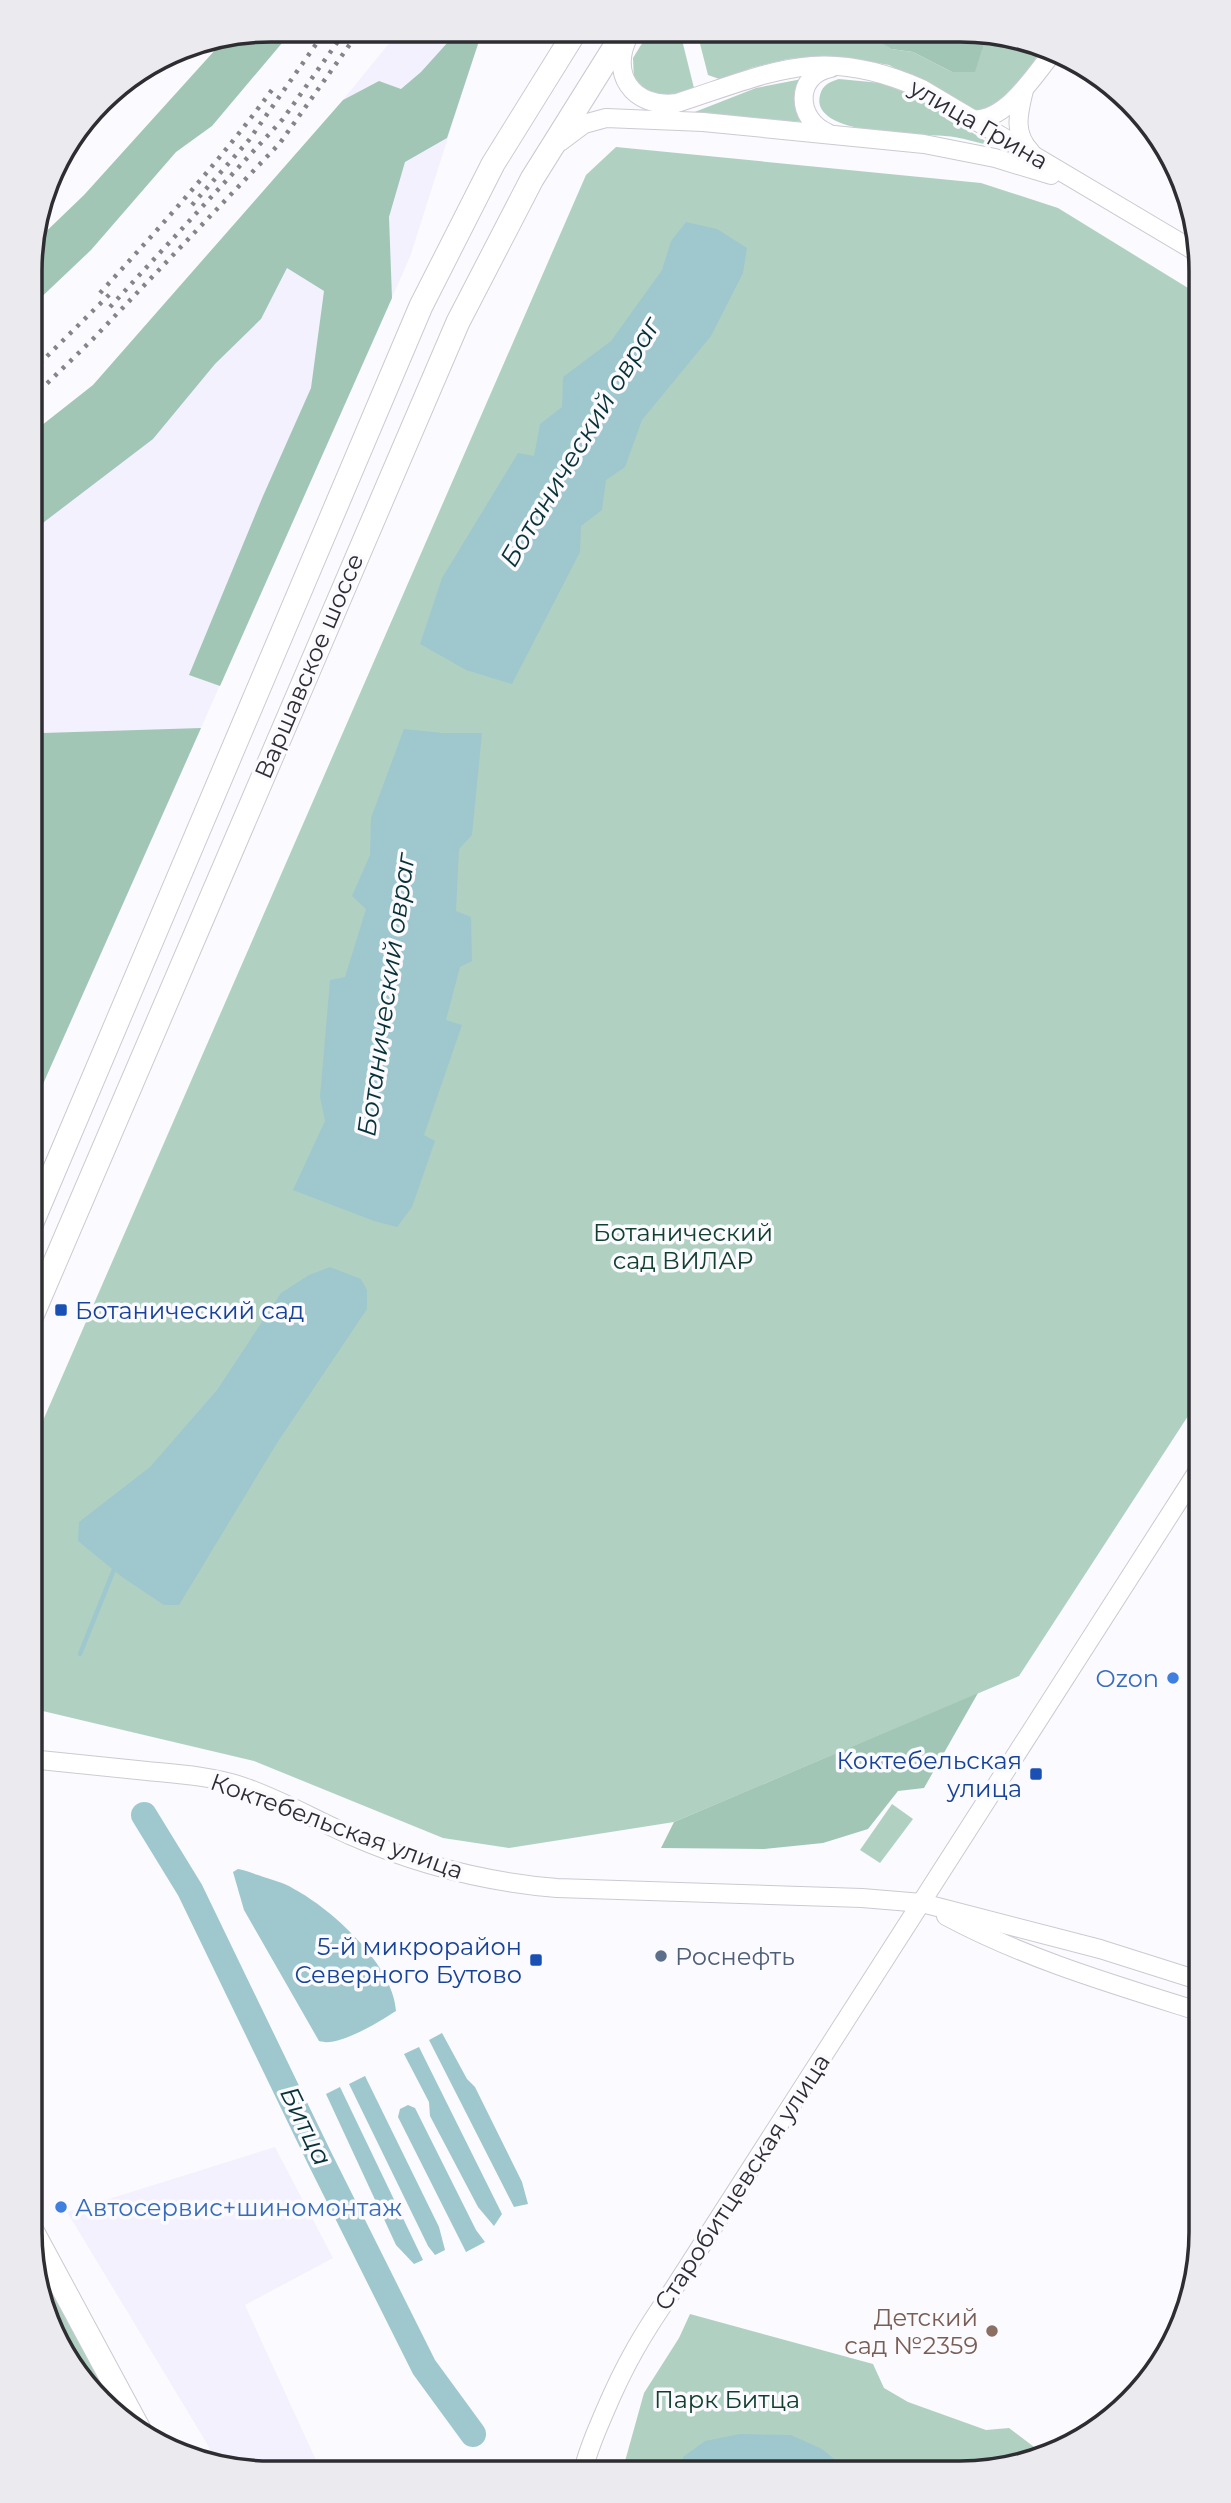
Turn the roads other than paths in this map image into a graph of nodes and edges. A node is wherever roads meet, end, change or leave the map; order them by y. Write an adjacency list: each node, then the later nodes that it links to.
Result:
1 (569, 42): 14 (main road, Варшавское шоссе)
2 (618, 42): 12 (main road, Варшавское шоссе)
3 (627, 42): 5 (street)
4 (1047, 60): 6 (street)
5 (852, 67): 8 (street, улица Грина); 9 (street)
6 (1024, 90): 7 (street); 11 (street)
7 (1009, 104): 8 (street); 10 (street)
8 (970, 119): 10 (street, улица Грина)
9 (829, 134): 11 (street, улица Грина); 12 (street, улица Грина)
10 (1001, 138): 11 (street, улица Грина)
11 (1028, 161): 13 (street, улица Грина)
12 (532, 179): 15 (main road, Варшавское шоссе)
13 (1187, 247)
14 (42, 1199)
15 (42, 1292)
16 (1189, 1485): 18 (street)
17 (42, 1760): 18 (street, Коктебельская улица)
18 (922, 1903): 19 (street); 20 (street); 23 (street, Старобитцевская улица)
19 (1189, 1977)
20 (1189, 2008)
21 (43, 2252): 22 (main road)
22 (129, 2411)
23 (587, 2461)

